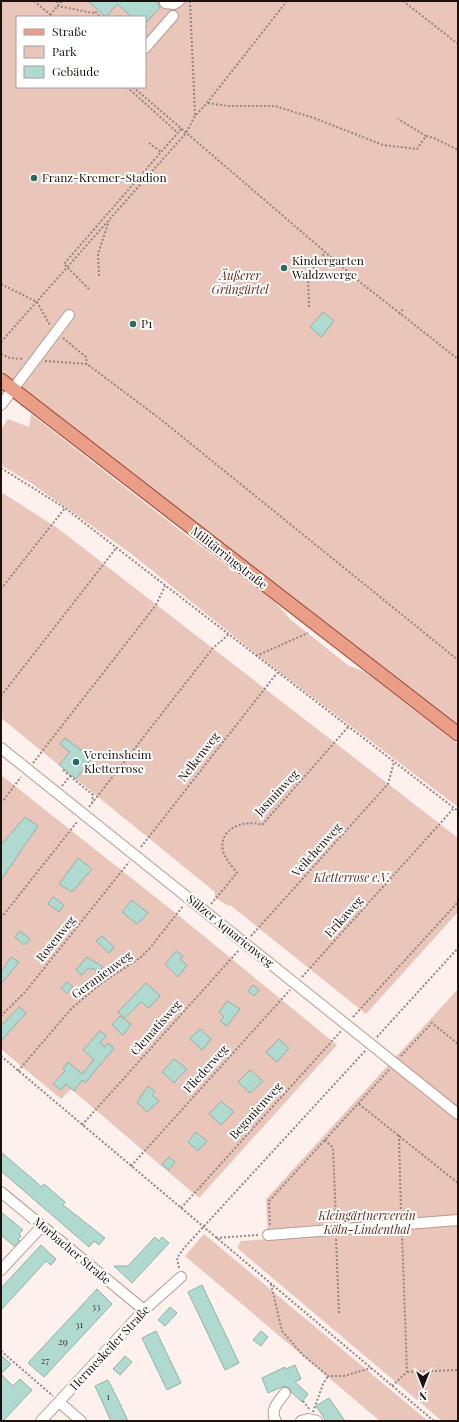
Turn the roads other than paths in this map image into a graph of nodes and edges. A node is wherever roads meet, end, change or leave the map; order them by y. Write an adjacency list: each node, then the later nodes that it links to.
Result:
1 (179, 1): 2 (street)
2 (165, 3)
3 (174, 16): 4 (street)
4 (146, 47)
5 (69, 315): 7 (street)
6 (1, 380): 7 (main road, Militärringstraße)
7 (13, 390): 8 (street); 9 (main road, Militärringstraße)
8 (1, 405)
9 (458, 734)
10 (1, 748): 11 (street, Sülzer Aquarienweg)
11 (458, 1114)
12 (1, 1192): 14 (street, Morbacher Straße)
13 (458, 1220): 15 (street)
14 (42, 1226): 16 (street); 18 (street, Morbacher Straße)
15 (269, 1232)
16 (1, 1270)
17 (181, 1277): 18 (street, Hermeskeiler Straße)
18 (144, 1310): 20 (street, Hermeskeiler Straße)
19 (285, 1393): 24 (street)
20 (59, 1402): 22 (street, Hermeskeiler Straße); 23 (street)
21 (313, 1417): 25 (street)
22 (41, 1421)
23 (82, 1421)
24 (276, 1421)
25 (301, 1421)

